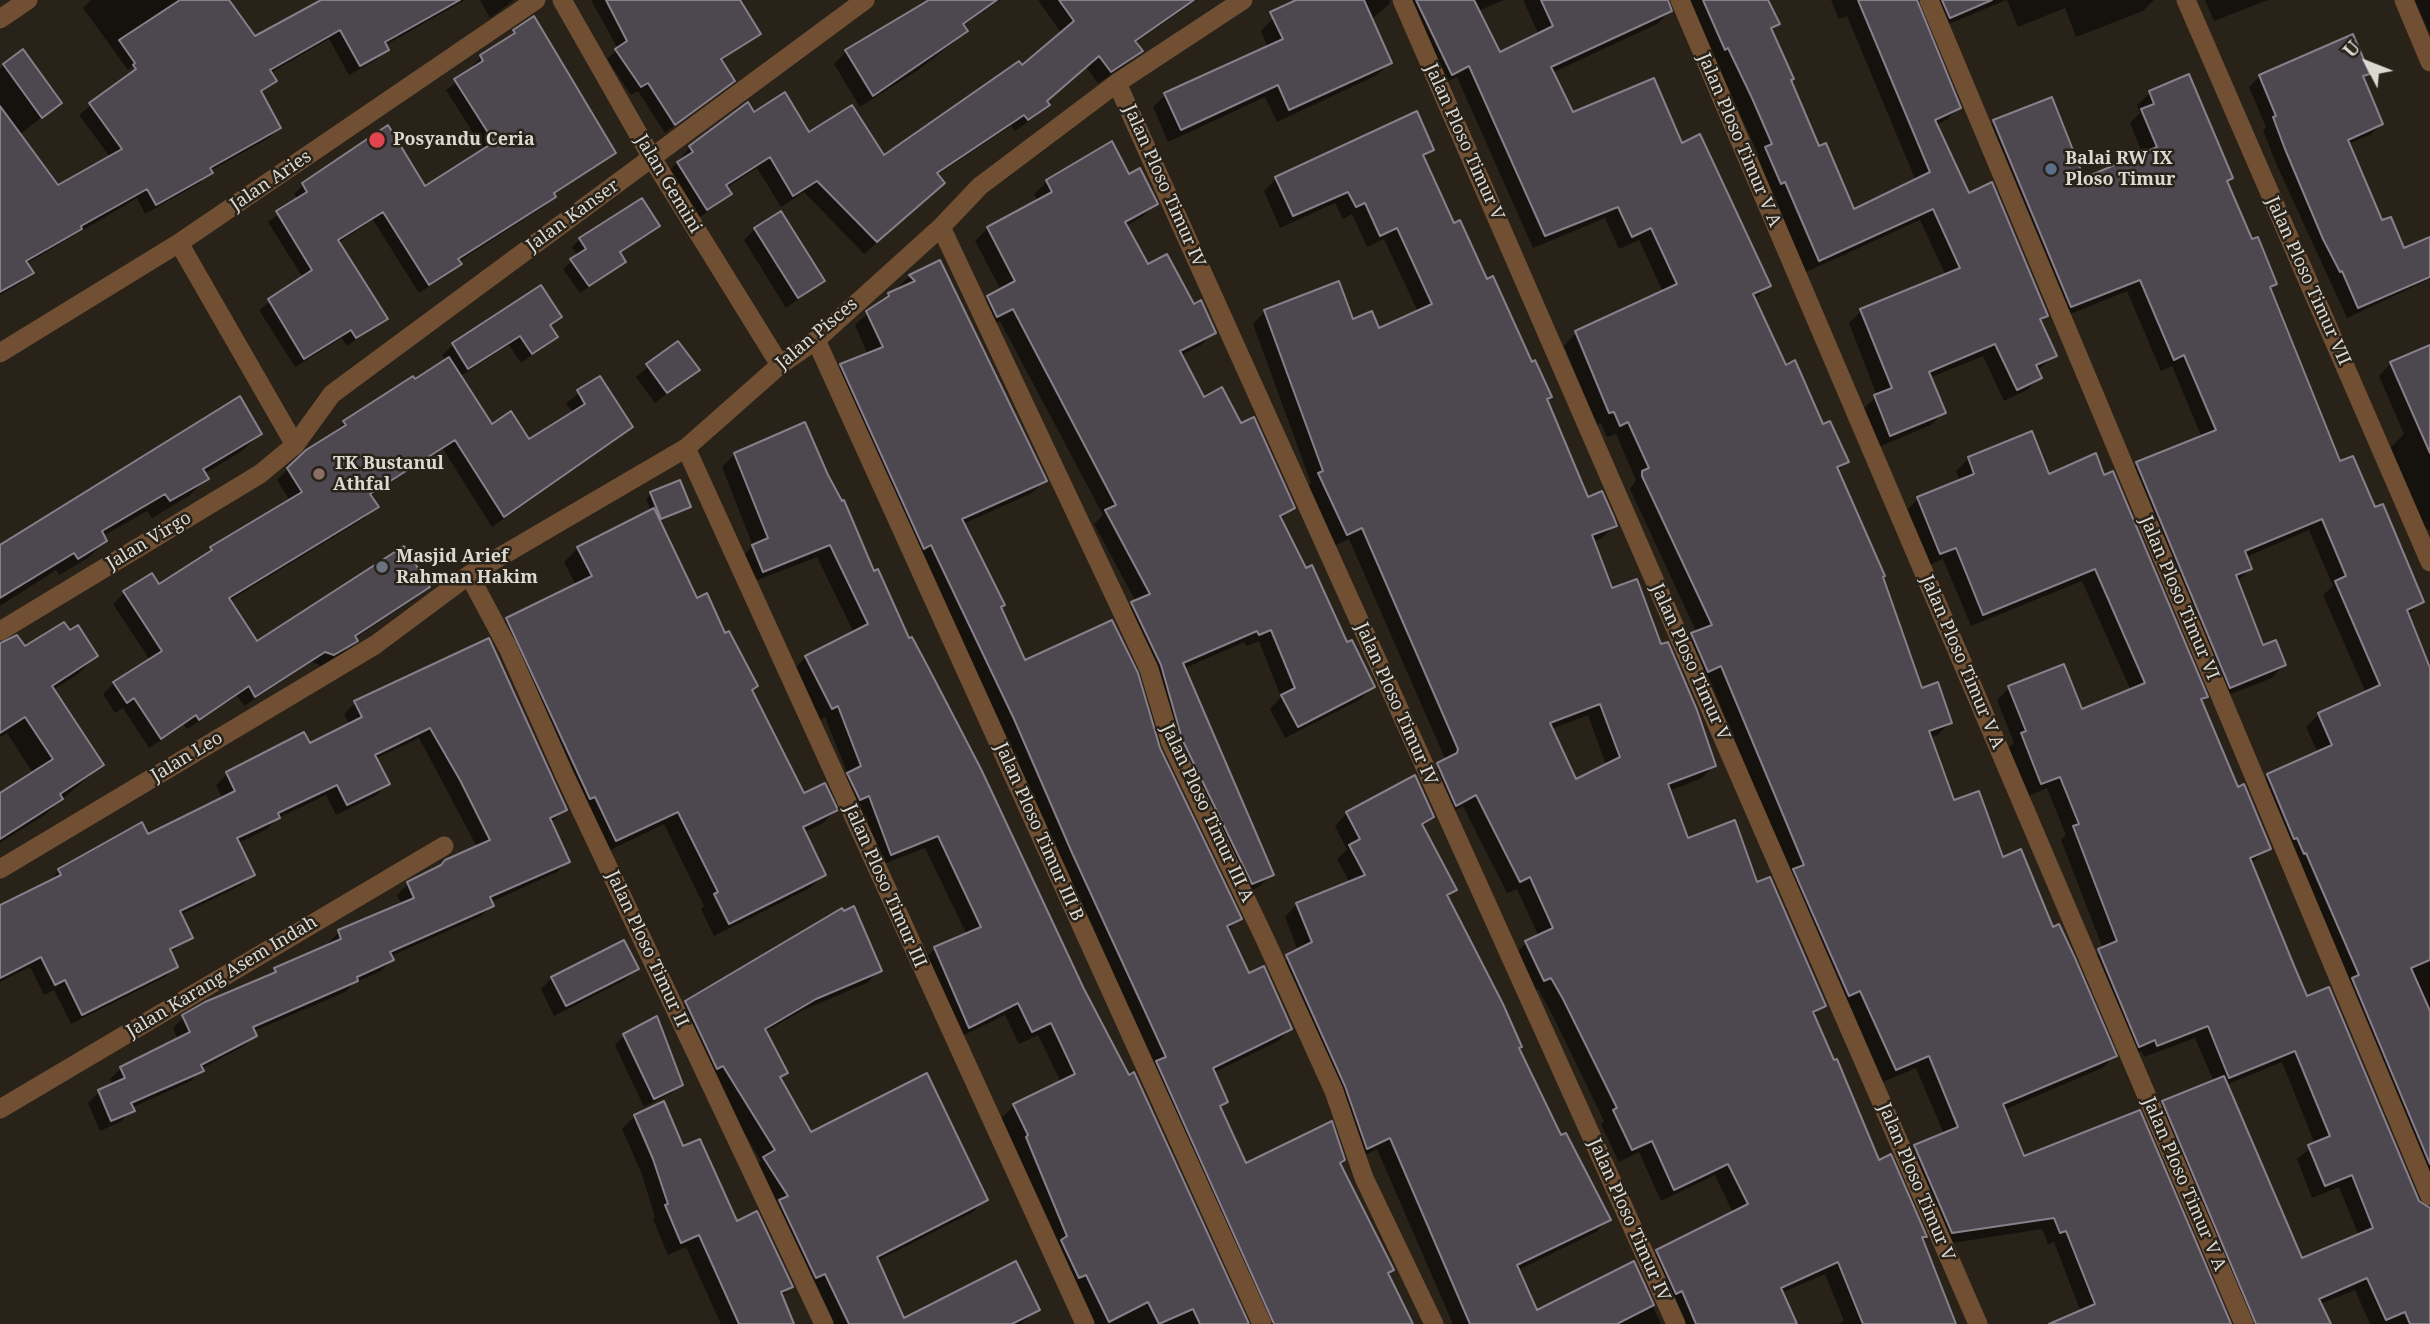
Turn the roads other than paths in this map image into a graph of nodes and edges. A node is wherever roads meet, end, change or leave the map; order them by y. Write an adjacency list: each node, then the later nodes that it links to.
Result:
1 (28, 0): 11 (street)
2 (536, 0): 16 (street, Jalan Aries)
3 (562, 0): 14 (street, Jalan Gemini)
4 (864, 0): 14 (street, Jalan Kanser)
5 (1242, 0): 13 (street, Jalan Pisces)
6 (1402, 0): 35 (street, Jalan Ploso Timur V)
7 (1680, 0): 36 (street, Jalan Ploso Timur V A)
8 (1929, 0): 29 (street, Jalan Ploso Timur VI)
9 (2186, 0): 22 (street, Jalan Ploso Timur VII)
10 (2404, 0): 12 (street)
11 (0, 19)
12 (2430, 62)
13 (1117, 83): 15 (street, Jalan Pisces); 34 (street, Jalan Ploso Timur IV)
14 (652, 158): 19 (street, Jalan Gemini); 20 (street, Jalan Kanser)
15 (941, 227): 17 (street, Jalan Pisces); 33 (street, Jalan Ploso Timur III A)
16 (179, 243): 18 (street, Jalan Aries); 20 (street)
17 (816, 340): 19 (street, Jalan Pisces); 32 (street, Jalan Ploso Timur III B)
18 (0, 353)
19 (780, 365): 21 (street, Jalan Pisces)
20 (295, 445): 24 (street, Jalan Virgo)
21 (686, 448): 23 (street, Jalan Pisces); 31 (street, Jalan Ploso Timur III)
22 (2430, 562)
23 (469, 575): 25 (street, Jalan Pisces); 30 (street, Jalan Ploso Timur II)
24 (0, 631)
25 (375, 645): 27 (street, Jalan Leo)
26 (444, 846): 28 (street, Jalan Karang Asem Indah)
27 (0, 869)
28 (0, 1109)
29 (2430, 1196)
30 (824, 1324)
31 (1084, 1324)
32 (1262, 1324)
33 (1434, 1324)
34 (1676, 1324)
35 (1978, 1324)
36 (2244, 1324)

